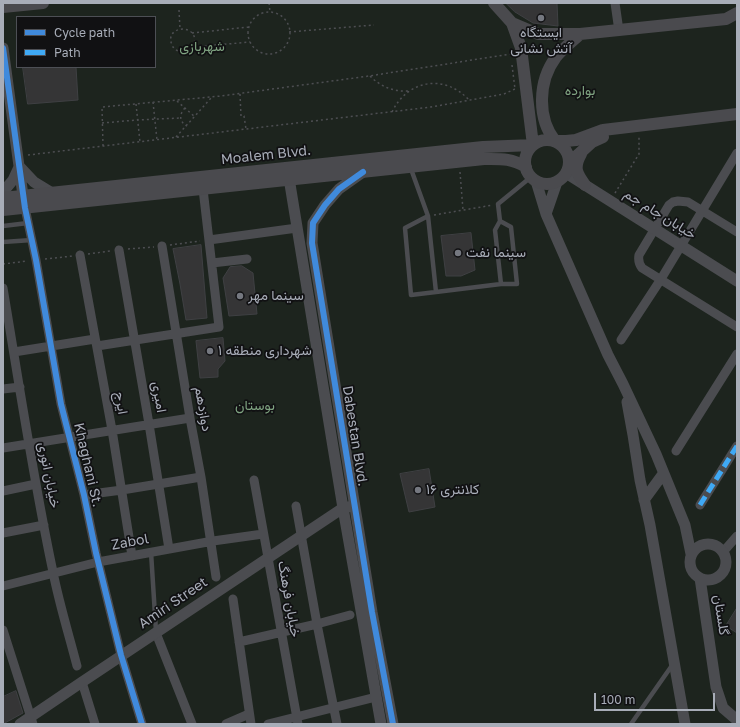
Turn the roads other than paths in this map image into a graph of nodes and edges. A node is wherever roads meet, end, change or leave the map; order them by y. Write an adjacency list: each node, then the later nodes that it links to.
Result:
1 (43, 3): 4 (main road)
2 (494, 3): 6 (main road)
3 (615, 3): 7 (street)
4 (3, 7)
5 (737, 13): 7 (main road)
6 (512, 23): 8 (main road); 13 (main road)
7 (619, 30): 8 (main road)
8 (580, 34): 12 (main road)
9 (3, 48): 16 (street)
10 (737, 114): 12 (main road)
11 (737, 121): 14 (main road)
12 (555, 142): 13 (main road); 19 (main road)
13 (533, 145): 17 (main road, Moalem Blvd.); 21 (main road)
14 (585, 148): 19 (main road); 24 (main road)
15 (737, 153): 31 (street)
16 (19, 161): 26 (street); 27 (street); 29 (street)
17 (287, 167): 22 (street, Dabestan Blvd.); 27 (main road, Moalem Blvd.)
18 (410, 167): 20 (main road, Moalem Blvd.); 21 (main road, Moalem Blvd.); 33 (lane)
19 (568, 168): 23 (main road); 24 (street, خیابان جام جم)
20 (363, 172): 22 (main road, Moalem Blvd.); 85 (street, Dabestan Blvd.)
21 (531, 175): 23 (main road); 32 (street); 34 (lane)
22 (289, 180): 25 (main road, Moalem Blvd.); 37 (street, Dabestan Blvd.)
23 (557, 182): 32 (street)
24 (585, 186): 38 (street, خیابان جام جم)
25 (203, 189): 29 (main road, Moalem Blvd.); 41 (street)
26 (3, 192)
27 (52, 193): 29 (main road, Moalem Blvd.)
28 (3, 198): 29 (main road, Moalem Blvd.)
29 (24, 202): 30 (main road, Moalem Blvd.); 35 (street, Khaghani St.)
30 (3, 210)
31 (702, 211): 38 (street); 39 (street); 44 (street)
32 (546, 214): 63 (street)
33 (428, 216): 53 (lane); 53 (lane)
34 (500, 221): 51 (lane); 51 (lane)
35 (28, 223): 36 (lane); 40 (street, Khaghani St.)
36 (3, 226)
37 (297, 228): 41 (street); 86 (street, Dabestan Blvd.)
38 (654, 229): 44 (street, خیابان جام جم); 49 (street)
39 (737, 232)
40 (32, 240): 42 (lane); 60 (street, Khaghani St.)
41 (209, 240): 48 (street)
42 (3, 242)
43 (162, 246): 56 (street, دوازدهم)
44 (681, 246): 49 (street); 50 (street, خیابان جام جم)
45 (119, 250): 57 (street, امیری)
46 (80, 255): 59 (street, ایرج)
47 (247, 259): 48 (street)
48 (212, 263): 56 (street)
49 (661, 279): 54 (street); 58 (street)
50 (737, 281)
51 (500, 284): 53 (lane)
52 (3, 288): 55 (street, خیابان انوری)
53 (436, 292)
54 (737, 327)
55 (7, 332): 61 (street, خیابان انوری)
56 (176, 334): 57 (street); 66 (street, دوازدهم)
57 (134, 340): 59 (street); 67 (street, امیری)
58 (621, 340)
59 (96, 342): 60 (street); 68 (street, ایرج)
60 (50, 346): 61 (street); 69 (street, Khaghani St.)
61 (14, 352): 64 (street, خیابان انوری)
62 (737, 354): 73 (street)
63 (623, 384): 74 (street); 82 (street)
64 (20, 387): 65 (street); 70 (street, خیابان انوری)
65 (3, 389)
66 (190, 418): 67 (street); 75 (street, دوازدهم)
67 (149, 424): 68 (street); 78 (street, امیری)
68 (112, 430): 69 (street); 79 (street, ایرج)
69 (70, 437): 70 (street); 81 (street, Khaghani St.)
70 (28, 444): 72 (street); 77 (street, خیابان انوری)
71 (737, 446): 83 (street)
72 (3, 448)
73 (676, 451)
74 (663, 474): 82 (street); 96 (street)
75 (201, 477): 78 (street); 92 (street, دوازدهم)
76 (254, 480): 89 (street, خیابان فرهنگ)
77 (36, 484): 80 (street); 87 (street, خیابان انوری)
78 (159, 484): 79 (street); 93 (street, امیری)
79 (122, 490): 81 (street); 97 (street, ایرج)
80 (3, 491)
81 (84, 495): 99 (street, Khaghani St.)
82 (644, 500): 112 (street)
83 (700, 505)
84 (296, 506): 90 (street)
85 (355, 506): 86 (street); 130 (street, Dabestan Blvd.)
86 (343, 508): 90 (street, Amiri Street); 115 (street, Dabestan Blvd.)
87 (44, 525): 88 (street); 100 (street, خیابان انوری)
88 (3, 533)
89 (264, 534): 92 (street, Zabol); 98 (street, خیابان فرهنگ)
90 (302, 535): 98 (street, Amiri Street); 106 (street)
91 (737, 536): 95 (street)
92 (210, 542): 93 (street, Zabol); 101 (street, دوازدهم)
93 (169, 549): 94 (street, Zabol)
94 (151, 552): 97 (street, Zabol); 109 (lane)
95 (723, 552): 96 (street); 102 (street)
96 (691, 554): 102 (street)
97 (132, 556): 99 (street, Zabol)
98 (268, 558): 108 (street, خیابان فرهنگ); 109 (street, Amiri Street)
99 (98, 562): 100 (street, Zabol); 111 (street, Khaghani St.)
100 (53, 573): 103 (street, Zabol); 113 (street, خیابان انوری)
101 (216, 577)
102 (700, 578): 119 (street, گلستان)
103 (3, 586)
104 (233, 599): 110 (street)
105 (350, 615): 106 (street)
106 (317, 624): 108 (street); 116 (street)
107 (3, 630): 120 (street)
108 (281, 632): 110 (street); 118 (street, خیابان فرهنگ)
109 (156, 633): 111 (street, Amiri Street); 124 (street)
110 (238, 642): 117 (street)
111 (121, 656): 114 (street, Amiri Street); 123 (street, Khaghani St.)
112 (674, 663): 131 (lane); 132 (street)
113 (77, 666)
114 (82, 682): 120 (street, Amiri Street); 122 (street)
115 (376, 697): 116 (street); 129 (street, Dabestan Blvd.)
116 (334, 708): 118 (street); 128 (street)
117 (250, 714): 125 (street); 126 (street)
118 (298, 720): 127 (street)
119 (737, 720)
120 (32, 721): 121 (street, Amiri Street)
121 (20, 724)
122 (95, 724)
123 (142, 724)
124 (192, 724)
125 (226, 724)
126 (251, 724)
127 (268, 724)
128 (337, 724)
129 (381, 724)
130 (393, 724)
131 (631, 724)
132 (685, 724)

